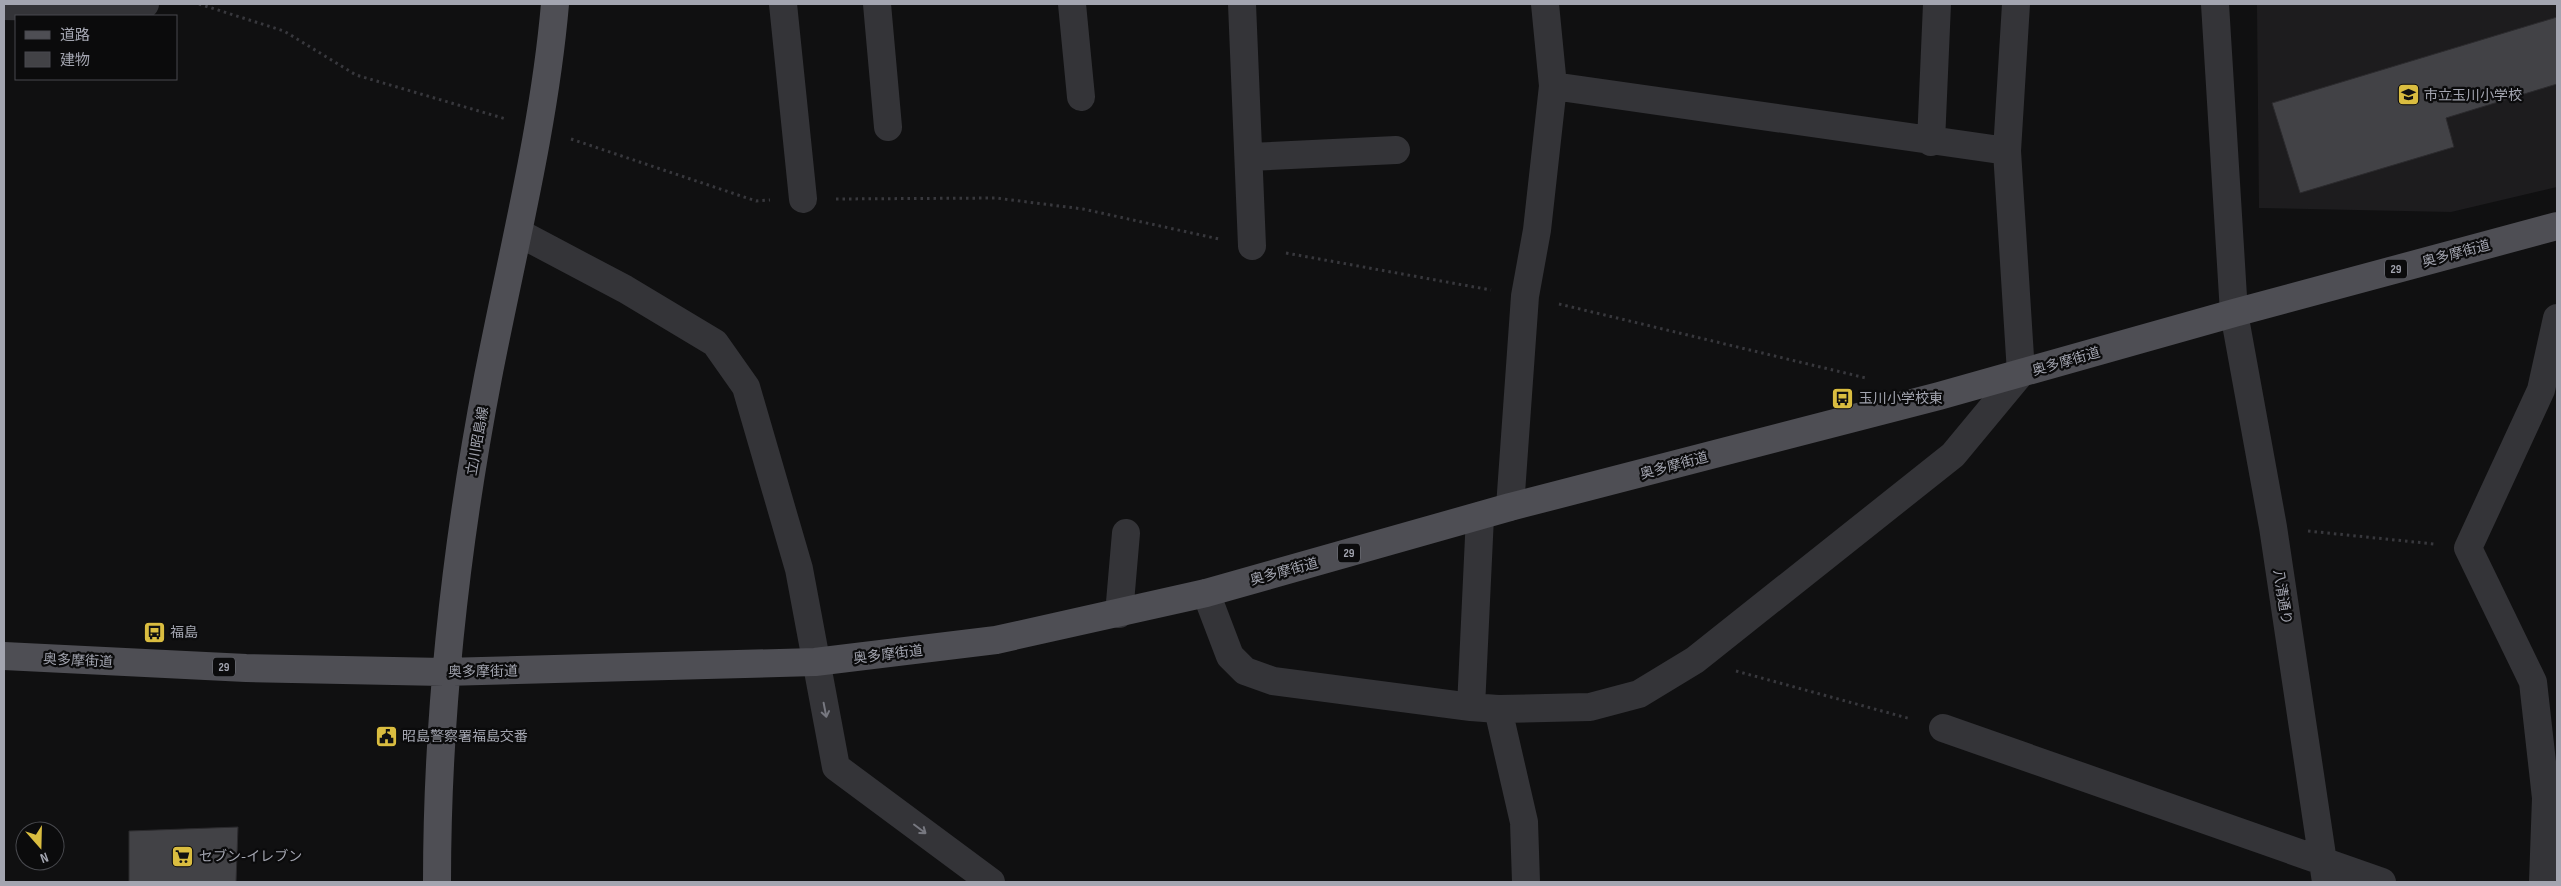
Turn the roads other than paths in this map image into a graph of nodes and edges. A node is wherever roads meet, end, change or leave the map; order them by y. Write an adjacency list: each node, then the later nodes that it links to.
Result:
1 (145, 4): 11 (street)
2 (555, 4): 21 (main road, 立川昭島線)
3 (783, 4): 19 (street)
4 (877, 4): 14 (street)
5 (1072, 4): 13 (street)
6 (1242, 4): 18 (street)
7 (1545, 4): 12 (street)
8 (1937, 4): 15 (street)
9 (2016, 4): 17 (street)
10 (2215, 4): 23 (street, 八清通り)
11 (4, 6)
12 (1554, 86): 15 (street); 26 (street)
13 (1082, 98)
14 (888, 127)
15 (1931, 142): 17 (street)
16 (1396, 150): 18 (street)
17 (2007, 151): 25 (street)
18 (1248, 157): 22 (street)
19 (803, 199)
20 (2557, 232): 23 (main road, 奥多摩街道 / 29)
21 (519, 233): 32 (street); 33 (main road, 立川昭島線)
22 (1252, 246)
23 (2234, 313): 25 (main road, 奥多摩街道 / 29); 38 (street, 八清通り)
24 (2557, 318): 37 (street)
25 (2021, 373): 26 (main road, 奥多摩街道 / 29); 35 (street)
26 (1510, 507): 27 (main road, 奥多摩街道 / 29)
27 (1480, 516): 29 (main road, 奥多摩街道 / 29); 34 (street)
28 (1126, 533): 30 (street)
29 (1206, 592): 30 (main road, 奥多摩街道 / 29); 34 (street)
30 (1119, 614): 32 (main road, 奥多摩街道 / 29)
31 (4, 656): 33 (main road, 奥多摩街道 / 29)
32 (815, 662): 33 (main road, 奥多摩街道 / 29); 40 (street, one-way to 40)
33 (444, 672): 39 (main road, 立川昭島線)
34 (1471, 706): 35 (street)
35 (1498, 709): 41 (street)
36 (1943, 728): 38 (street)
37 (2552, 801): 43 (street)
38 (2324, 871): 42 (street)
39 (436, 882)
40 (991, 882)
41 (1526, 882)
42 (2382, 882)
43 (2544, 882)

